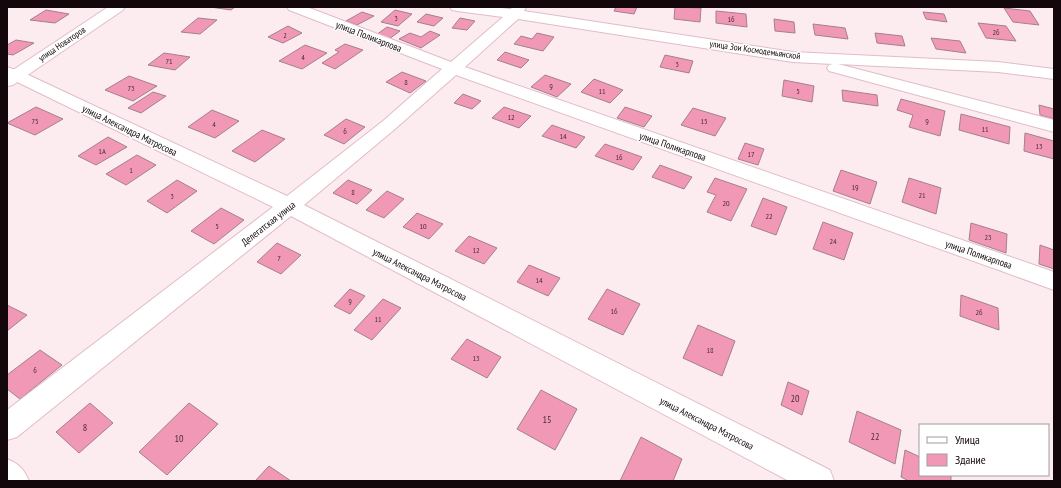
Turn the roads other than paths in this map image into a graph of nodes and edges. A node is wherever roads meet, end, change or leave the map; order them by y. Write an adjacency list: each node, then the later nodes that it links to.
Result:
1 (118, 7): 8 (street, улица Новаторов)
2 (294, 7): 6 (street, улица Поликарпова)
3 (457, 7): 4 (street, улица Зои Космодемьянской)
4 (517, 10): 5 (street, улица Зои Космодемьянской); 6 (street, Делегатская улица)
5 (793, 57): 7 (street, улица Зои Космодемьянской); 9 (street)
6 (453, 68): 10 (street, Делегатская улица); 11 (street, улица Поликарпова)
7 (1054, 74)
8 (10, 76): 10 (street, улица Александра Матросова)
9 (1054, 126)
10 (289, 206): 12 (street, Делегатская улица); 15 (street, улица Александра Матросова)
11 (1054, 281)
12 (7, 427)
13 (7, 474): 14 (street)
14 (14, 481)
15 (819, 481)

